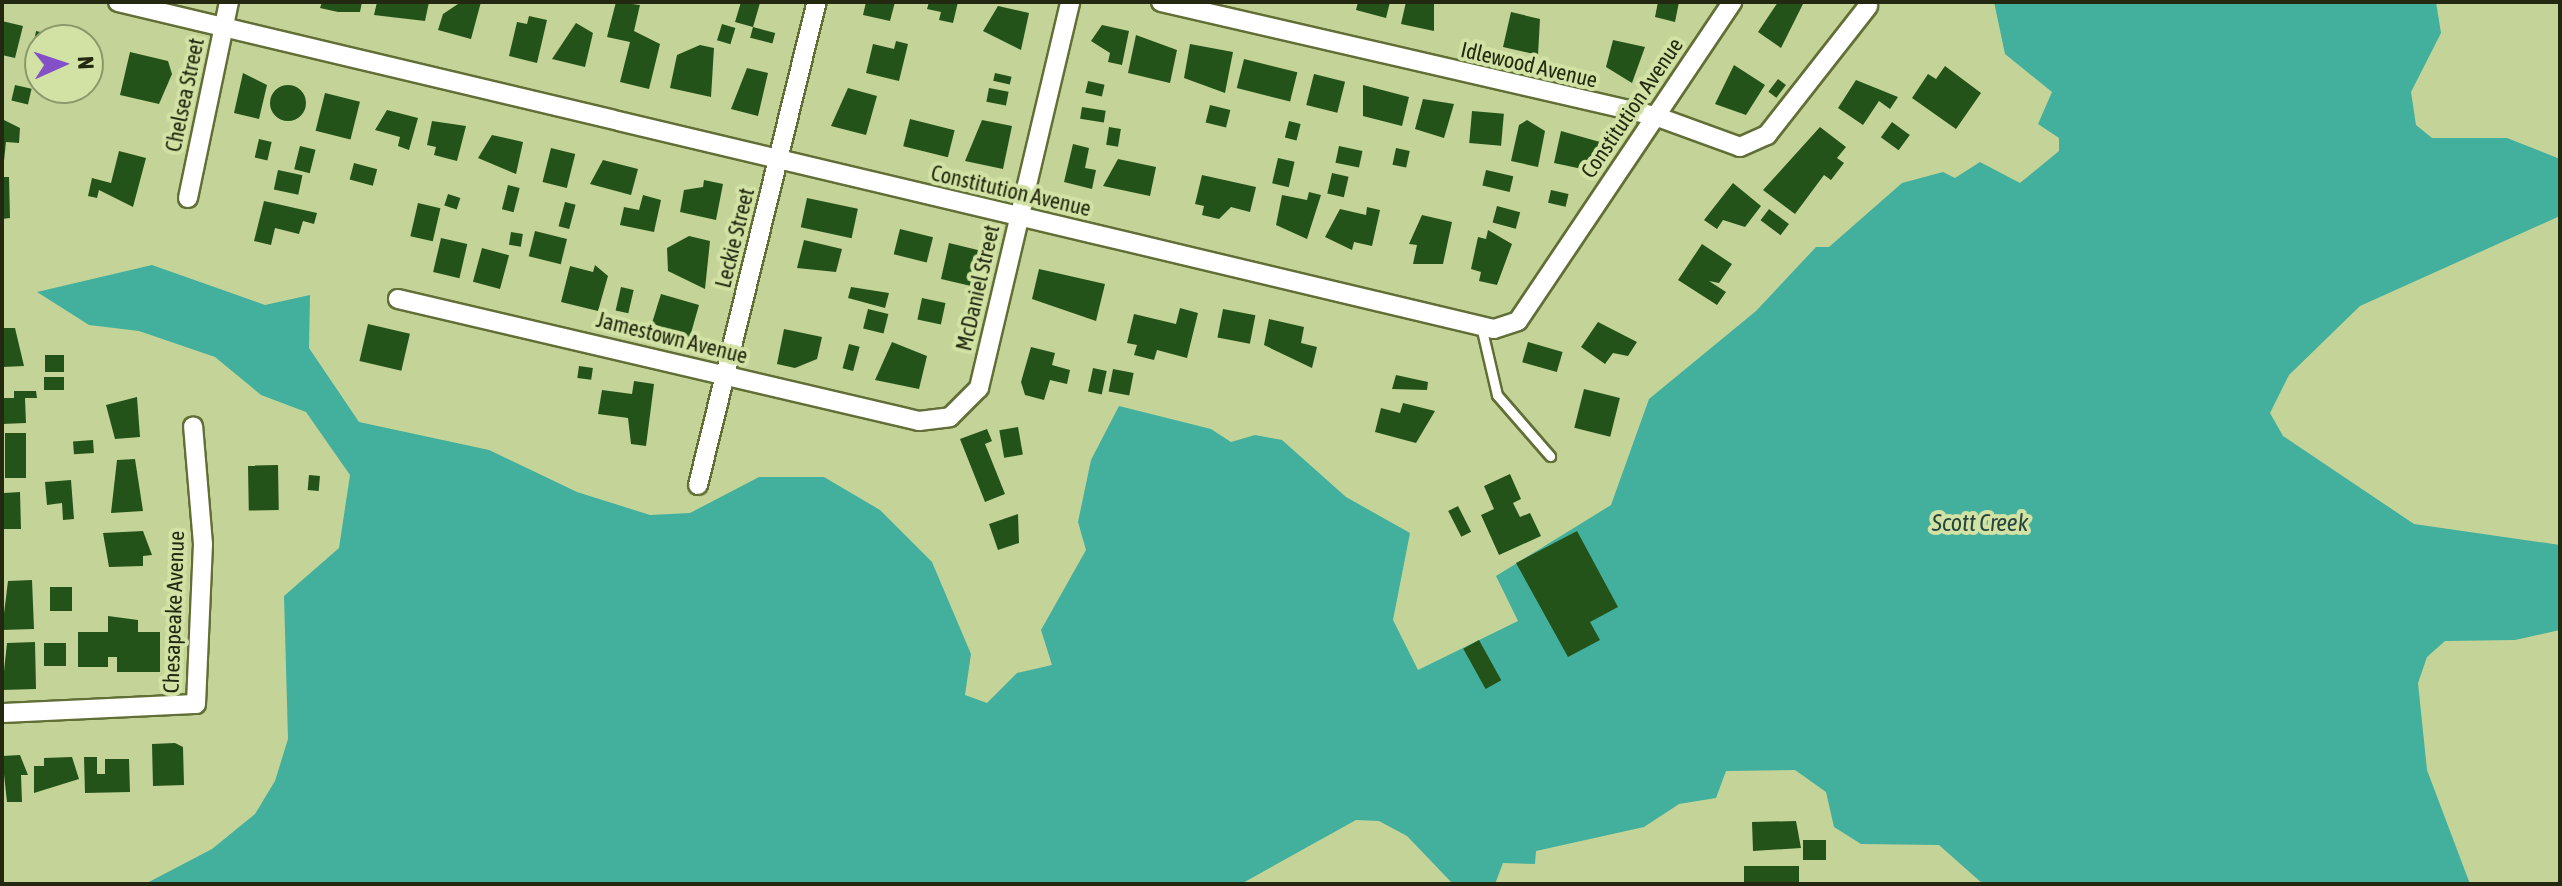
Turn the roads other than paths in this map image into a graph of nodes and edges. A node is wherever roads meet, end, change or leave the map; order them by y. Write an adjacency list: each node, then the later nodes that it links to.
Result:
1 (118, 2): 8 (street, Constitution Avenue)
2 (229, 2): 8 (street, Chelsea Street)
3 (817, 2): 10 (street, Leckie Street)
4 (1070, 2): 12 (street, McDaniel Street)
5 (1161, 2): 9 (street, Idlewood Avenue)
6 (1732, 2): 9 (street, Constitution Avenue)
7 (1868, 6): 9 (street, Idlewood Avenue)
8 (223, 27): 10 (street, Constitution Avenue); 11 (street, Chelsea Street)
9 (1655, 116): 14 (street, Constitution Avenue)
10 (779, 160): 12 (street, Constitution Avenue); 15 (street, Leckie Street)
11 (188, 198)
12 (1019, 218): 14 (street, Constitution Avenue); 16 (street, McDaniel Street)
13 (398, 299): 15 (street, Jamestown Avenue)
14 (1481, 326): 18 (lane)
15 (725, 377): 16 (street, Jamestown Avenue); 19 (street, Leckie Street)
16 (935, 421)
17 (193, 426): 20 (street, Chesapeake Avenue)
18 (1550, 456)
19 (698, 485)
20 (2, 713)

